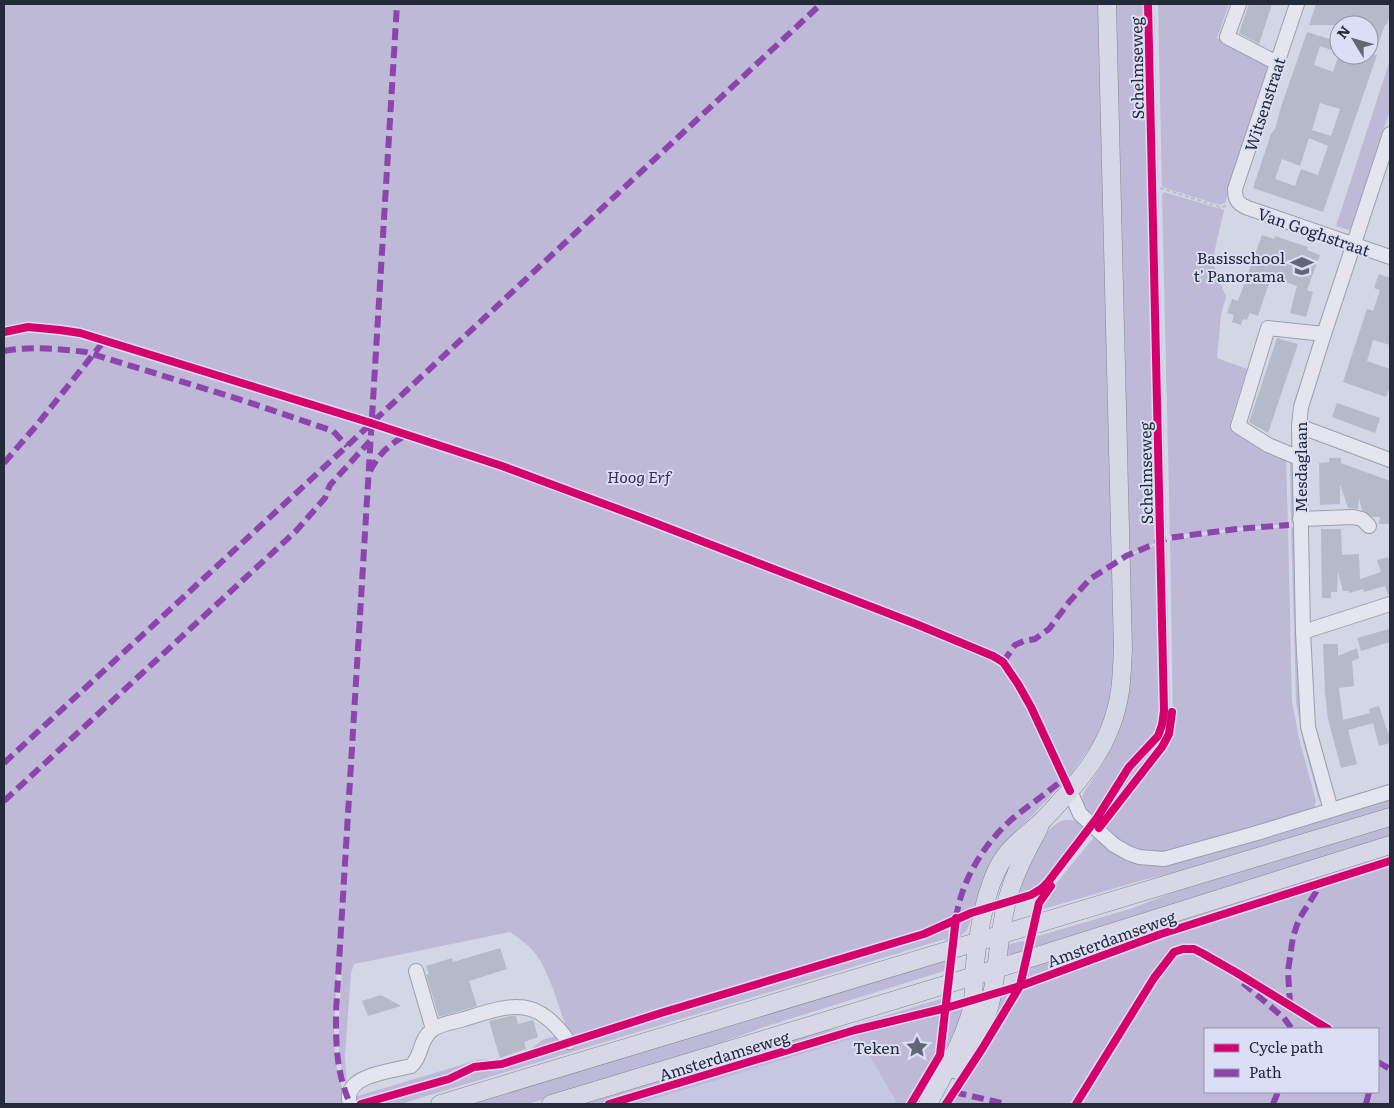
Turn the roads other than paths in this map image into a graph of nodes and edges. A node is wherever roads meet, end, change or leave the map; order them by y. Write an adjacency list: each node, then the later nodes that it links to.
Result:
1 (1107, 4): 17 (main road, Schelmseweg)
2 (1239, 4): 4 (street)
3 (1297, 4): 4 (street, Witsenstraat)
4 (1277, 63): 6 (street, Witsenstraat)
5 (1390, 134): 7 (street, Mesdaglaan)
6 (1239, 204): 7 (street, Van Goghstraat)
7 (1354, 244): 8 (street, Van Goghstraat); 9 (street, Mesdaglaan)
8 (1390, 257)
9 (1324, 334): 10 (street, Mesdaglaan); 11 (street)
10 (1299, 426): 11 (street, Mesdaglaan); 12 (street)
11 (1300, 458): 13 (street, Mesdaglaan)
12 (1390, 460)
13 (1300, 519): 14 (street); 16 (street, Mesdaglaan)
14 (1369, 526)
15 (1390, 604): 16 (street)
16 (1303, 632): 19 (street, Mesdaglaan)
17 (1070, 792): 19 (street); 21 (main road, Schelmseweg)
18 (1390, 792): 19 (street)
19 (1331, 810)
20 (1390, 817): 23 (main road, Amsterdamseweg)
21 (1042, 821): 23 (main road, Schelmseweg); 24 (main road, Schelmseweg)
22 (1390, 845): 25 (main road, Amsterdamseweg)
23 (1000, 935): 24 (main road, Amsterdamseweg); 25 (main road, Schelmseweg)
24 (978, 941): 27 (main road, Schelmseweg); 31 (main road, Amsterdamseweg)
25 (995, 969): 27 (main road, Amsterdamseweg); 33 (main road, Schelmseweg)
26 (416, 971): 28 (street)
27 (974, 976): 32 (main road, Amsterdamseweg); 33 (main road, Schelmseweg)
28 (433, 1029): 29 (street); 30 (street)
29 (569, 1042)
30 (350, 1104)
31 (440, 1104)
32 (551, 1104)
33 (929, 1104)

